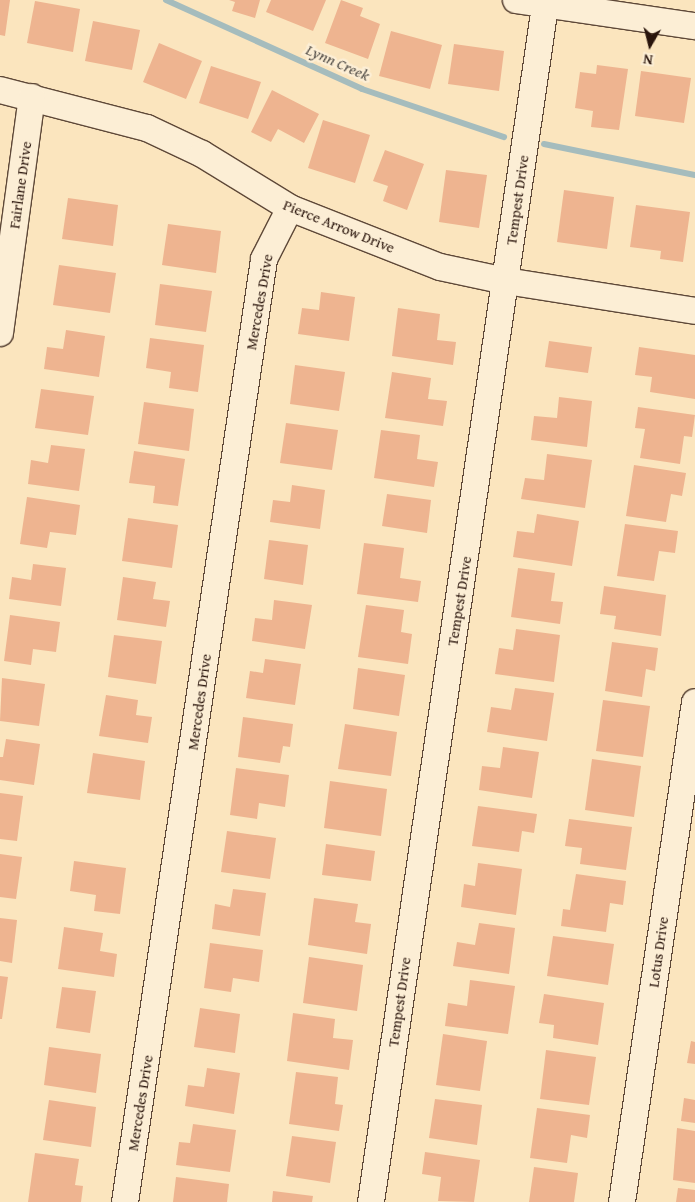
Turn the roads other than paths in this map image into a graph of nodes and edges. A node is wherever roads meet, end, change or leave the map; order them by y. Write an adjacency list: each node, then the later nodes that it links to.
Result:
1 (516, 0): 2 (street)
2 (546, 3): 3 (street); 7 (street, Tempest Drive)
3 (695, 26)
4 (0, 90): 5 (street, Pierce Arrow Drive)
5 (32, 97): 6 (street, Pierce Arrow Drive); 9 (street, Fairlane Drive)
6 (290, 208): 7 (street, Pierce Arrow Drive); 11 (street, Mercedes Drive)
7 (506, 281): 8 (street, Pierce Arrow Drive); 12 (street, Tempest Drive)
8 (695, 311)
9 (0, 333)
10 (695, 702): 13 (street, Lotus Drive)
11 (125, 1202)
12 (370, 1202)
13 (622, 1202)

